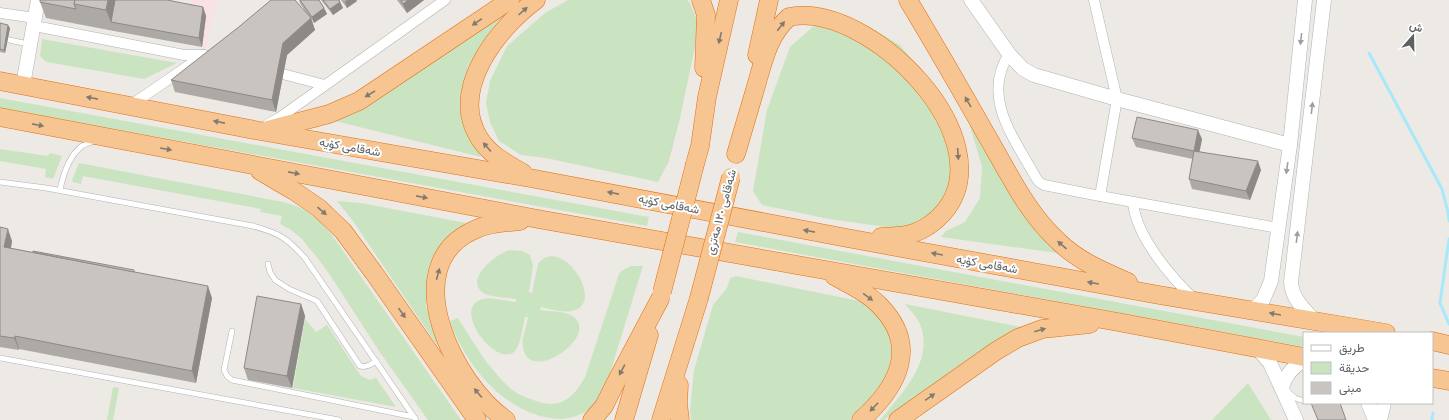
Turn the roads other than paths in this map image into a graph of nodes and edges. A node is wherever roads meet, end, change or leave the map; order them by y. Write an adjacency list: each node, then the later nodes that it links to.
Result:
1 (38, 0): 15 (street)
2 (445, 0): 26 (street)
3 (510, 0): 30 (highway, one-way to 30)
4 (536, 0): 36 (highway, one-way to 4)
5 (701, 0): 33 (highway)
6 (729, 0): 33 (highway, one-way to 33)
7 (769, 0): 34 (highway, شەقامی ١٢٠ مەتری)
8 (908, 0): 48 (highway, one-way to 8)
9 (971, 0): 20 (street)
10 (1094, 0): 27 (street)
11 (1305, 0): 32 (street, one-way to 32)
12 (1324, 0): 45 (street, one-way to 12)
13 (826, 1): 34 (highway, one-way to 13)
14 (0, 13): 15 (street)
15 (34, 21): 17 (street); 21 (street)
16 (0, 38): 17 (lane)
17 (30, 44): 25 (street)
18 (218, 46): 21 (street)
19 (909, 48): 43 (highway, one-way to 43)
20 (1010, 54): 27 (street); 39 (street)
21 (204, 55): 22 (street); 28 (street)
22 (226, 61)
23 (264, 70): 26 (street)
24 (0, 81): 25 (highway, شەقامی کۆیە)
25 (23, 85): 28 (highway, شەقامی کۆیە, one-way to 25)
26 (325, 85): 30 (street)
27 (1117, 99): 32 (street); 39 (street)
28 (131, 105): 30 (highway, شەقامی کۆیە, one-way to 28)
29 (0, 118): 31 (highway, one-way to 31)
30 (259, 131): 36 (highway, شەقامی کۆیە)
31 (108, 138): 35 (highway, one-way to 35); 38 (lane)
32 (1290, 145): 42 (street, one-way to 42)
33 (700, 146): 49 (highway, bridge)
34 (736, 154): 51 (highway, شەقامی ١٢٠ مەتری, bridge)
35 (241, 162): 41 (highway, one-way to 41); 72 (highway, one-way to 72)
36 (530, 178): 43 (highway, شەقامی کۆیە, one-way to 36)
37 (0, 182): 38 (lane)
38 (60, 190): 62 (lane)
39 (1100, 196): 40 (street)
40 (1133, 202): 42 (street); 50 (street)
41 (538, 219): 47 (highway); 73 (highway, one-way to 41)
42 (1278, 228): 44 (street)
43 (847, 238): 48 (highway, شەقامی کۆیە, one-way to 43)
44 (1274, 259): 45 (street); 52 (street)
45 (1294, 262): 53 (street)
46 (268, 264): 62 (lane)
47 (823, 269): 54 (highway); 78 (highway, one-way to 78)
48 (1159, 294): 50 (highway, شەقامی کۆیە)
49 (661, 295): 74 (highway, one-way to 74); 75 (highway)
50 (1196, 301): 52 (highway, شەقامی کۆیە)
51 (696, 306): 76 (highway, شەقامی ١٢٠ مەتری); 77 (highway)
52 (1253, 310): 53 (highway, شەقامی کۆیە, one-way to 52)
53 (1314, 320): 56 (highway, شەقامی کۆیە)
54 (1118, 322): 59 (highway); 79 (highway, one-way to 54)
55 (232, 331): 70 (lane)
56 (1380, 332)
57 (1433, 342): 58 (highway)
58 (1449, 345)
59 (1258, 349): 60 (highway); 66 (street)
60 (1303, 357)
61 (0, 358): 71 (lane)
62 (376, 361): 70 (lane)
63 (1303, 361): 66 (street)
64 (1433, 378): 65 (highway)
65 (1449, 381)
66 (1282, 387): 67 (lane); 80 (street)
67 (1303, 401)
68 (1368, 404): 81 (street)
69 (1384, 404): 82 (street)
70 (415, 418)
71 (339, 420)
72 (477, 420)
73 (506, 420)
74 (592, 420)
75 (624, 420)
76 (662, 420)
77 (680, 420)
78 (861, 420)
79 (898, 420)
80 (1296, 420)
81 (1375, 420)
82 (1380, 420)

